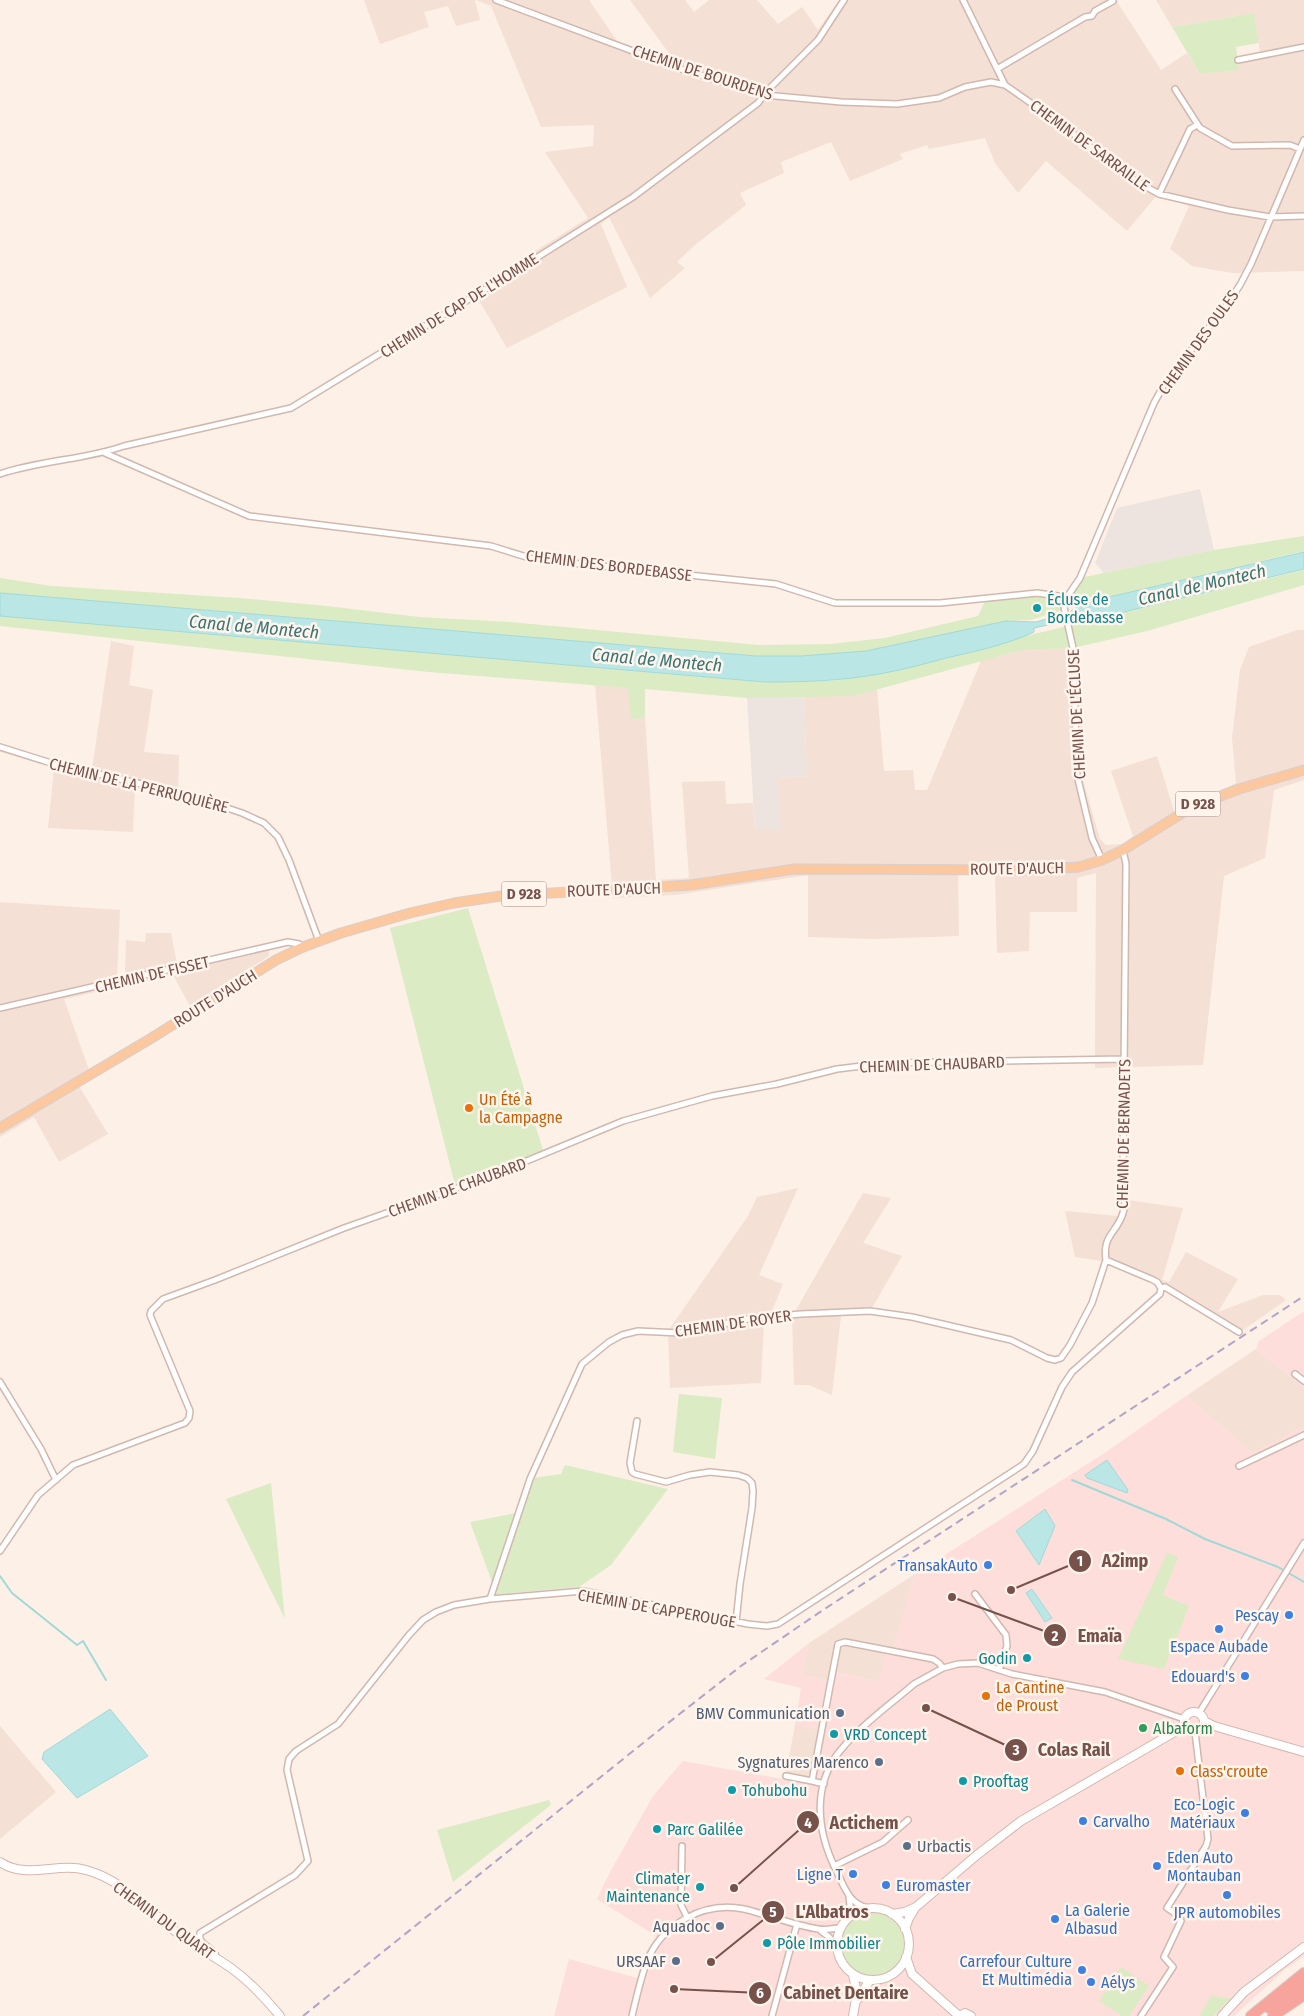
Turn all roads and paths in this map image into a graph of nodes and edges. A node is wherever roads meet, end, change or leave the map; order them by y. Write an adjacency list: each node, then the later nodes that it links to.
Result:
1 (496, 0): 10 (street, CHEMIN DE BOURDENS)
2 (844, 0): 10 (street, CHEMIN DE CAP DE L'HOMME)
3 (963, 0): 7 (street, CHEMIN DE SARRAILLE)
4 (1113, 1): 7 (street)
5 (1304, 47): 6 (street)
6 (1238, 60)
7 (997, 69): 8 (street, CHEMIN DE SARRAILLE)
8 (1005, 85): 10 (street, CHEMIN DE BOURDENS); 14 (street, CHEMIN DE SARRAILLE)
9 (1175, 89): 11 (street)
10 (765, 95): 17 (street, CHEMIN DE CAP DE L'HOMME)
11 (1197, 125): 13 (street); 14 (street)
12 (1304, 140): 13 (street, CHEMIN DES OULES)
13 (1300, 149): 16 (street, CHEMIN DES OULES)
14 (1159, 194): 16 (street, CHEMIN DE SARRAILLE)
15 (1304, 216): 16 (street, CHEMIN DE SARRAILLE)
16 (1270, 217): 19 (street, CHEMIN DES OULES)
17 (105, 453): 18 (street, CHEMIN DE CAP DE L'HOMME); 19 (street, CHEMIN DES BORDEBASSE)
18 (0, 474)
19 (1065, 600): 20 (street, CHEMIN DES OULES)
20 (1068, 626): 24 (street, CHEMIN DE L'ÉCLUSE)
21 (0, 747): 25 (street, CHEMIN DE LA PERRUQUIÈRE)
22 (1304, 770): 23 (main road, D 928)
23 (1123, 850): 24 (main road, D 928); 28 (street, CHEMIN DE BERNADETS)
24 (1102, 860): 25 (main road, ROUTE D'AUCH / D 928)
25 (319, 942): 26 (main road, ROUTE D'AUCH / D 928)
26 (303, 947): 27 (street, CHEMIN DE FISSET); 29 (main road, ROUTE D'AUCH / D 928)
27 (0, 1008)
28 (1124, 1059): 30 (street, CHEMIN DE BERNADETS); 39 (street, CHEMIN DE CHAUBARD)
29 (0, 1128)
30 (1106, 1260): 31 (street); 43 (street, CHEMIN DE ROYER)
31 (1161, 1288): 32 (street); 44 (street, CHEMIN DE CAPPEROUGE)
32 (1240, 1332)
33 (1295, 1374): 34 (street)
34 (1304, 1381)
35 (0, 1382): 39 (street)
36 (637, 1421): 44 (street)
37 (1304, 1435): 38 (street)
38 (1239, 1466)
39 (56, 1480): 41 (street, CHEMIN DE CHAUBARD)
40 (1304, 1543): 47 (street)
41 (0, 1551)
42 (974, 1594): 46 (street)
43 (490, 1599): 44 (street, CHEMIN DE CAPPEROUGE); 72 (street, CHEMIN DE CAPPEROUGE)
44 (736, 1622)
45 (943, 1668): 46 (street); 53 (street); 54 (street)
46 (999, 1670): 49 (street)
47 (1199, 1713): 48 (street); 49 (street)
48 (1204, 1721): 50 (street); 51 (street)
49 (1185, 1723): 50 (street); 60 (street)
50 (1196, 1732): 88 (street)
51 (1304, 1752)
52 (786, 1776): 53 (street)
53 (812, 1781): 54 (street)
54 (824, 1784): 58 (street)
55 (908, 1820): 58 (street)
56 (682, 1846): 63 (street)
57 (0, 1862): 72 (street, CHEMIN DU QUART)
58 (834, 1866): 59 (street)
59 (848, 1894): 61 (street); 64 (street)
60 (916, 1907): 62 (street); 68 (street)
61 (869, 1908): 62 (street); 64 (street)
62 (892, 1914): 68 (street)
63 (688, 1917): 65 (street); 83 (street)
64 (848, 1918): 66 (street)
65 (797, 1924): 67 (street); 84 (street)
66 (840, 1928): 67 (street); 69 (street)
67 (818, 1929): 69 (street)
68 (905, 1929): 71 (street)
69 (836, 1947): 74 (street)
70 (1304, 1947): 89 (street)
71 (906, 1957): 75 (street); 77 (street)
72 (217, 1959): 82 (street, CHEMIN DU QUART)
73 (1304, 1973): 90 (highway)
74 (853, 1974): 76 (street); 80 (street)
75 (891, 1975): 76 (street); 77 (street)
76 (870, 1980): 80 (street)
77 (919, 1982): 86 (street)
78 (1304, 1985): 91 (highway)
79 (1304, 1995): 92 (highway)
80 (857, 2000): 85 (street)
81 (1304, 2000): 93 (highway)
82 (280, 2016)
83 (632, 2016)
84 (772, 2016)
85 (853, 2016)
86 (960, 2016): 87 (street)
87 (971, 2016)
88 (1141, 2016)
89 (1222, 2016)
90 (1251, 2016)
91 (1259, 2016)
92 (1273, 2016)
93 (1280, 2016)

